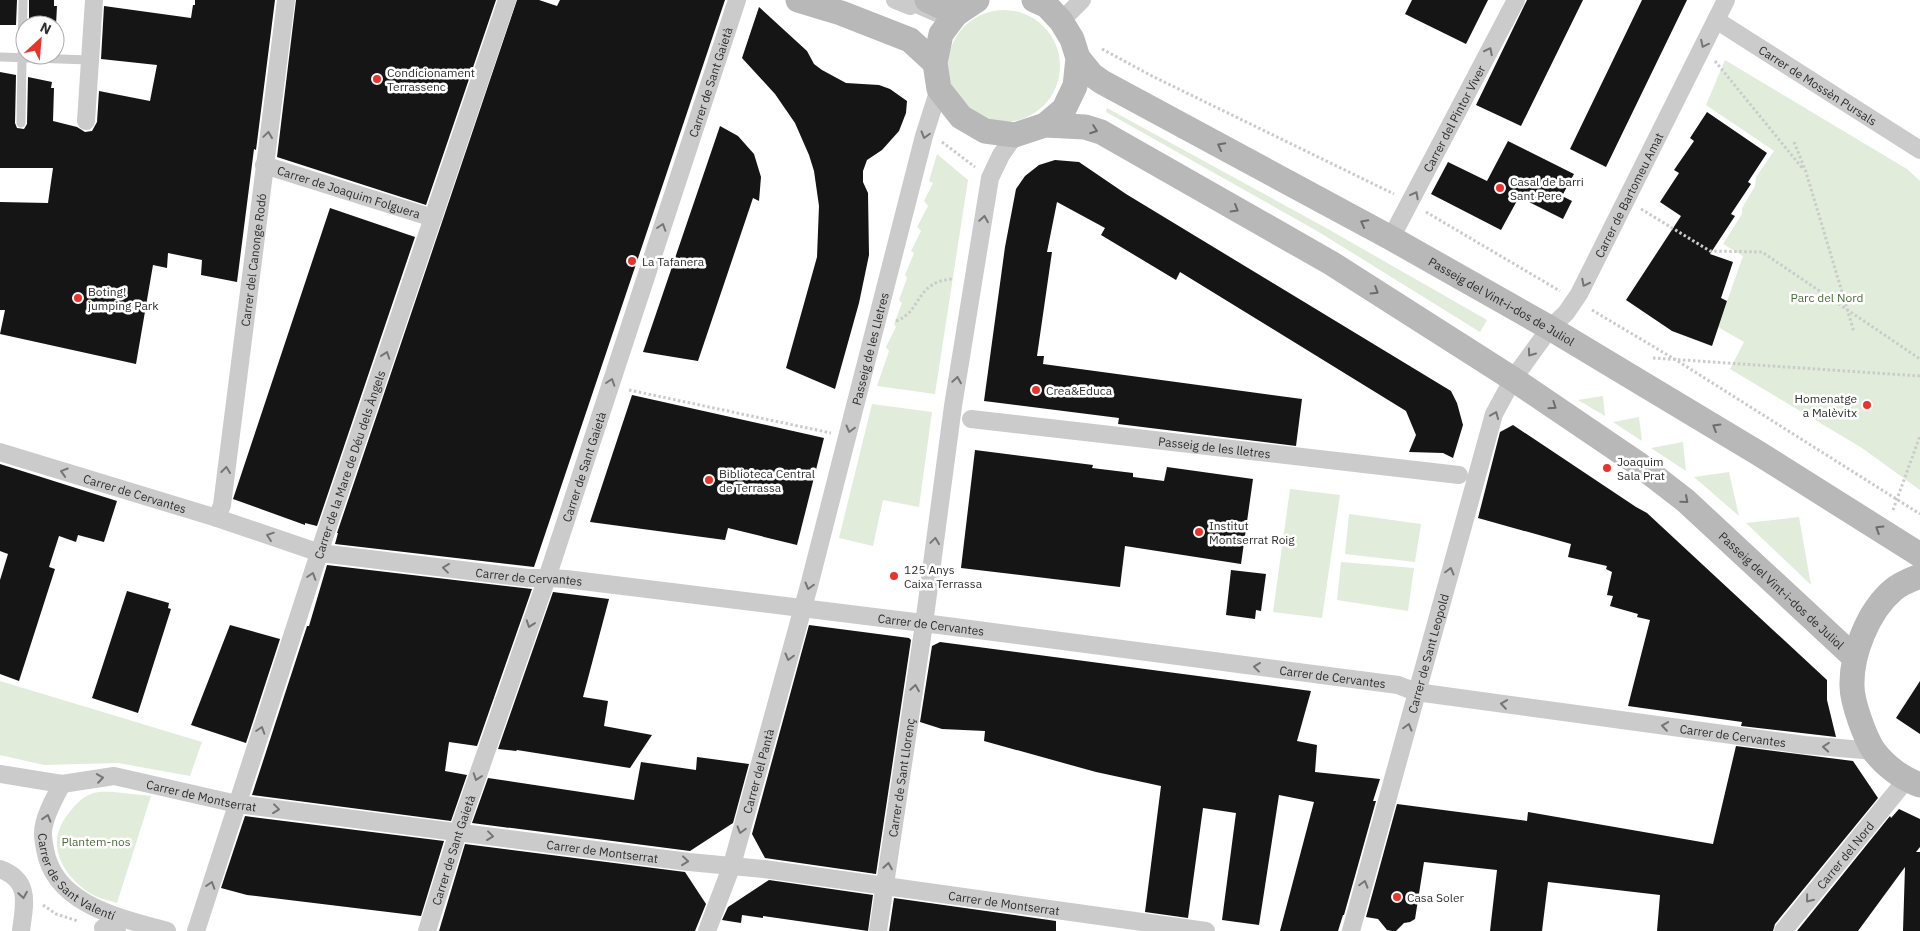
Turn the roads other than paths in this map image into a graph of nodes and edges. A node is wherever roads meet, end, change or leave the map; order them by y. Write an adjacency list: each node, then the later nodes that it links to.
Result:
1 (23, 0): 16 (lane)
2 (94, 0): 23 (street)
3 (286, 0): 32 (street, Carrer del Canonge Rodó, one-way to 3)
4 (507, 0): 33 (street, Carrer de la Mare de Déu dels Àngels)
5 (736, 0): 44 (street, Carrer de Sant Gaietà, one-way to 5)
6 (798, 0): 24 (street)
7 (823, 0): 8 (street)
8 (895, 0)
9 (927, 0): 15 (street)
10 (977, 0): 15 (street)
11 (1034, 0): 18 (street)
12 (1082, 0): 18 (street)
13 (1516, 0): 34 (street, Carrer del Pintor Viver, one-way to 13)
14 (1726, 0): 17 (street, Carrer de Bartomeu Amat)
15 (956, 14): 24 (street)
16 (23, 15)
17 (1716, 20): 31 (street, Carrer de Mossèn Pursals); 35 (street, Carrer de Bartomeu Amat, one-way to 35)
18 (1061, 21): 19 (street)
19 (1087, 52): 29 (street); 34 (street, Passeig del Vint-i-dos de Juliol, one-way to 19)
20 (0, 57): 21 (lane)
21 (15, 58)
22 (65, 59): 23 (lane)
23 (90, 60): 27 (street)
24 (935, 63): 26 (street)
25 (22, 65): 28 (lane)
26 (938, 89): 30 (street); 45 (street, Passeig de les Lletres, one-way to 45)
27 (86, 121)
28 (21, 123)
29 (1045, 125): 30 (street); 36 (street, Passeig del Vint-i-dos de Juliol, one-way to 36)
30 (1015, 135): 46 (street, one-way to 30)
31 (1920, 150)
32 (264, 165): 33 (street, Carrer de Joaquim Folguera); 40 (street, Carrer del Canonge Rodó, one-way to 32)
33 (433, 218): 41 (street, Carrer de la Mare de Déu dels Àngels, one-way to 33)
34 (1392, 238): 35 (street, Passeig del Vint-i-dos de Juliol)
35 (1550, 328): 36 (street, Carrer de Bartomeu Amat, one-way to 36); 42 (street, Passeig del Vint-i-dos de Juliol, one-way to 35)
36 (1513, 379): 47 (street, Passeig del Vint-i-dos de Juliol, one-way to 47); 48 (street, Carrer de Sant Leopold, one-way to 36)
37 (971, 419): 39 (street, Passeig de les lletres)
38 (0, 452): 40 (street, Carrer de Cervantes, one-way to 38)
39 (1459, 475)
40 (217, 518): 41 (street, Carrer de Cervantes, one-way to 40)
41 (320, 553): 44 (street, Carrer de Cervantes, one-way to 41); 53 (street, Carrer de la Mare de Déu dels Àngels, one-way to 41)
42 (1920, 555)
43 (1920, 576): 47 (street)
44 (546, 578): 45 (street, Carrer de Cervantes); 54 (street, Carrer de Sant Gaietà, one-way to 54)
45 (802, 610): 46 (street, Carrer de Cervantes); 55 (street, Carrer del Pantà, one-way to 55)
46 (924, 624): 48 (street, Carrer de Cervantes, one-way to 46); 57 (street, Carrer de Sant Llorenç, one-way to 46)
47 (1854, 657): 49 (street)
48 (1416, 692): 49 (street, Carrer de Cervantes, one-way to 48); 65 (street, Carrer de Sant Leopold, one-way to 48)
49 (1874, 751): 51 (street)
50 (0, 774): 52 (street, Carrer de Montserrat)
51 (1913, 782): 66 (street, Carrer del Nord, one-way to 66)
52 (62, 784): 53 (street, Carrer de Montserrat, one-way to 53); 59 (street, Carrer de Sant Valentí, one-way to 52)
53 (237, 804): 54 (street, Carrer de Montserrat, one-way to 54); 60 (street, Carrer de la Mare de Déu dels Àngels, one-way to 53)
54 (458, 832): 55 (street, Carrer de Montserrat, one-way to 55); 61 (street, Carrer de Sant Gaietà)
55 (732, 865): 57 (street, Carrer de Montserrat); 62 (street, Carrer del Pantà)
56 (0, 869): 58 (street, one-way to 58)
57 (885, 887): 63 (street, Carrer de Sant Llorenç); 64 (street, Carrer de Montserrat)
58 (21, 931)
59 (168, 931)
60 (196, 931)
61 (427, 931)
62 (707, 931)
63 (878, 931)
64 (1206, 931)
65 (1351, 931)
66 (1784, 931)

